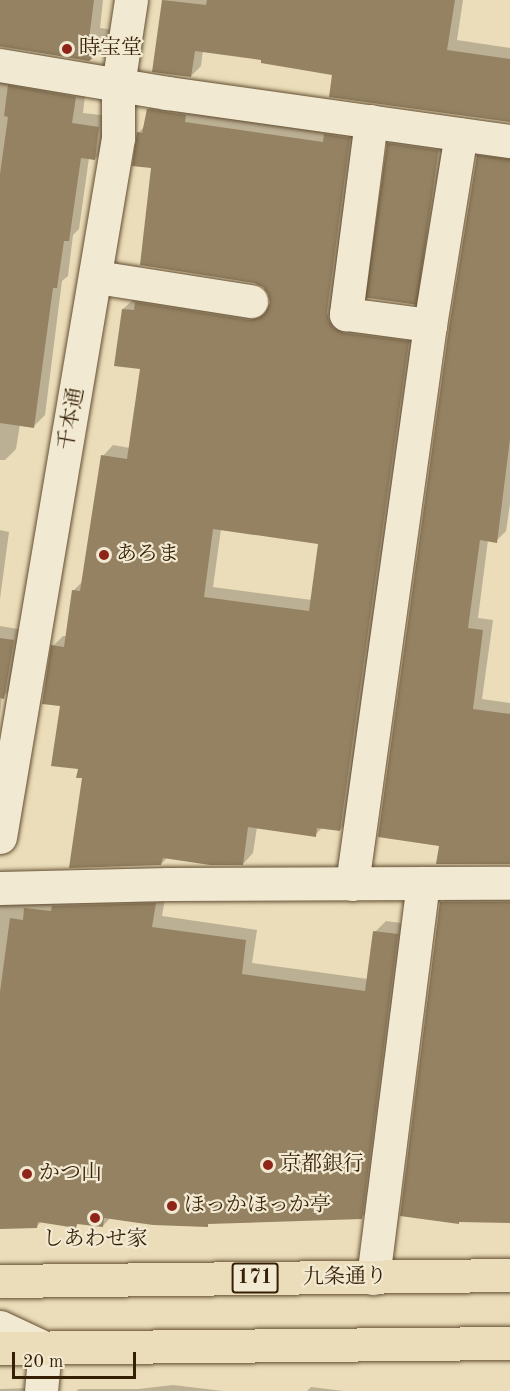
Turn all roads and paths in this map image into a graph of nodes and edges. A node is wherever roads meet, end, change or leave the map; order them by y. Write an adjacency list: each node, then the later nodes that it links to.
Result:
1 (131, 0): 3 (street, 千本通)
2 (0, 65): 3 (street)
3 (118, 85): 4 (street); 7 (street, 千本通)
4 (370, 121): 5 (street); 9 (street)
5 (461, 134): 6 (street); 9 (street)
6 (510, 141)
7 (97, 277): 8 (street); 10 (street, 千本通)
8 (252, 301)
9 (430, 325): 12 (street)
10 (0, 837)
11 (423, 882): 12 (street); 13 (street); 16 (street)
12 (352, 884): 14 (street)
13 (510, 884)
14 (0, 888)
15 (510, 1275): 16 (highway, 九条通り / 171)
16 (373, 1278): 17 (highway, 九条通り / 171)
17 (0, 1281)
18 (0, 1328): 21 (street)
19 (510, 1343): 21 (highway)
20 (0, 1348): 21 (highway)
21 (45, 1348): 22 (street)
22 (41, 1391)

